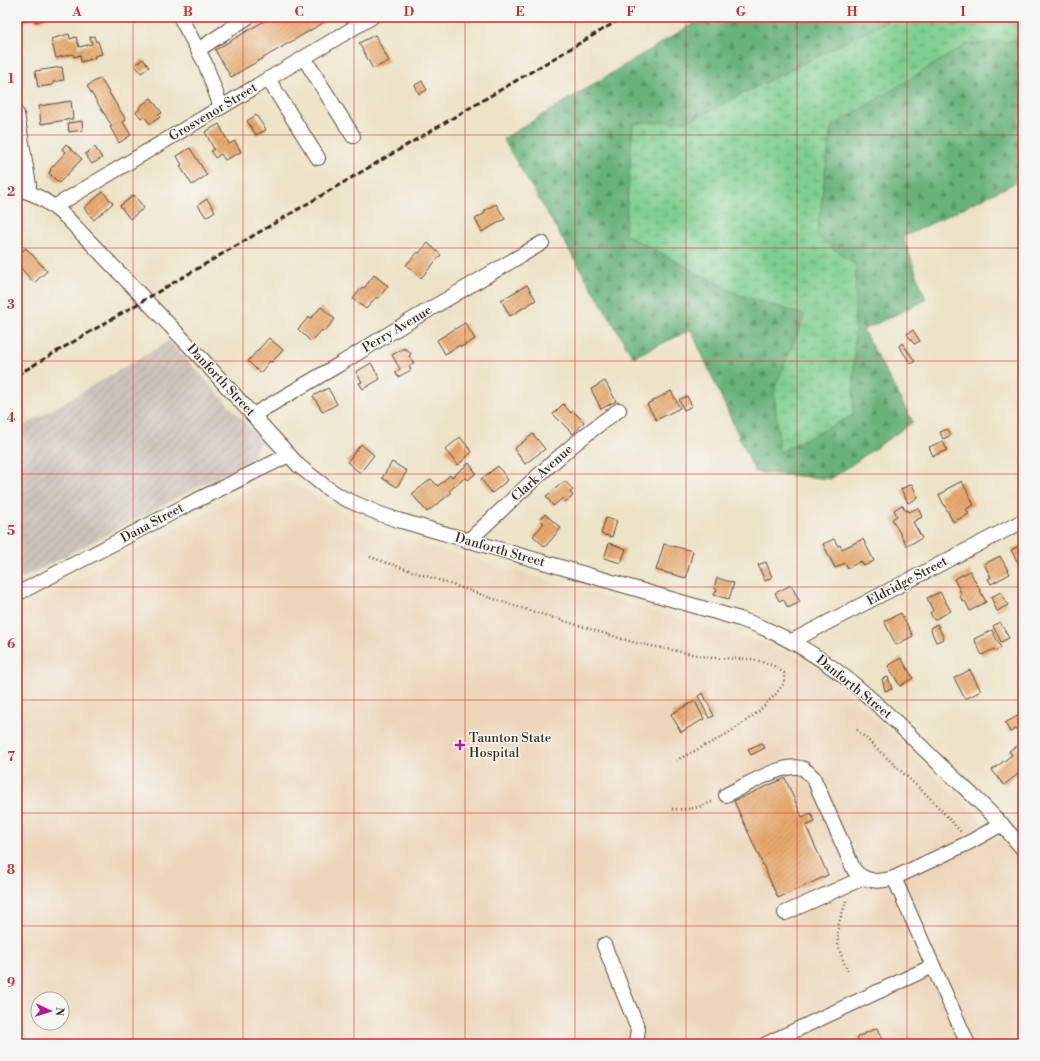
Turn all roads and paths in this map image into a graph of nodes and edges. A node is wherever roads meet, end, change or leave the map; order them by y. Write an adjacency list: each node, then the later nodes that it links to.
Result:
1 (180, 17): 4 (street)
2 (248, 17): 4 (street)
3 (372, 17): 5 (street, Grosvenor Street)
4 (198, 50): 7 (street)
5 (304, 58): 6 (street, Grosvenor Street); 9 (street)
6 (268, 79): 7 (street, Grosvenor Street); 10 (street)
7 (221, 107): 12 (street, Grosvenor Street)
8 (17, 114): 11 (street)
9 (353, 136)
10 (318, 158)
11 (23, 190): 12 (street, Danforth Street)
12 (54, 206): 15 (street, Danforth Street)
13 (542, 243): 15 (street, Perry Avenue)
14 (619, 410): 18 (street, Clark Avenue)
15 (253, 415): 16 (street, Danforth Street)
16 (289, 455): 18 (street, Danforth Street); 20 (street, Dana Street)
17 (1023, 521): 21 (street, Eldridge Street)
18 (468, 541): 21 (street, Danforth Street)
19 (370, 557): 23 (path)
20 (17, 594)
21 (792, 641): 26 (street, Danforth Street)
22 (857, 730): 27 (path)
23 (675, 761)
24 (726, 796): 25 (path); 30 (street)
25 (672, 809)
26 (1002, 824): 27 (street); 28 (street, Danforth Street)
27 (970, 842): 29 (street)
28 (1023, 849)
29 (894, 878): 30 (street); 33 (street)
30 (857, 881): 31 (street); 34 (path)
31 (785, 913)
32 (604, 945): 35 (street)
33 (933, 966): 36 (street); 37 (street)
34 (847, 973)
35 (636, 1044)
36 (766, 1044)
37 (968, 1044)

